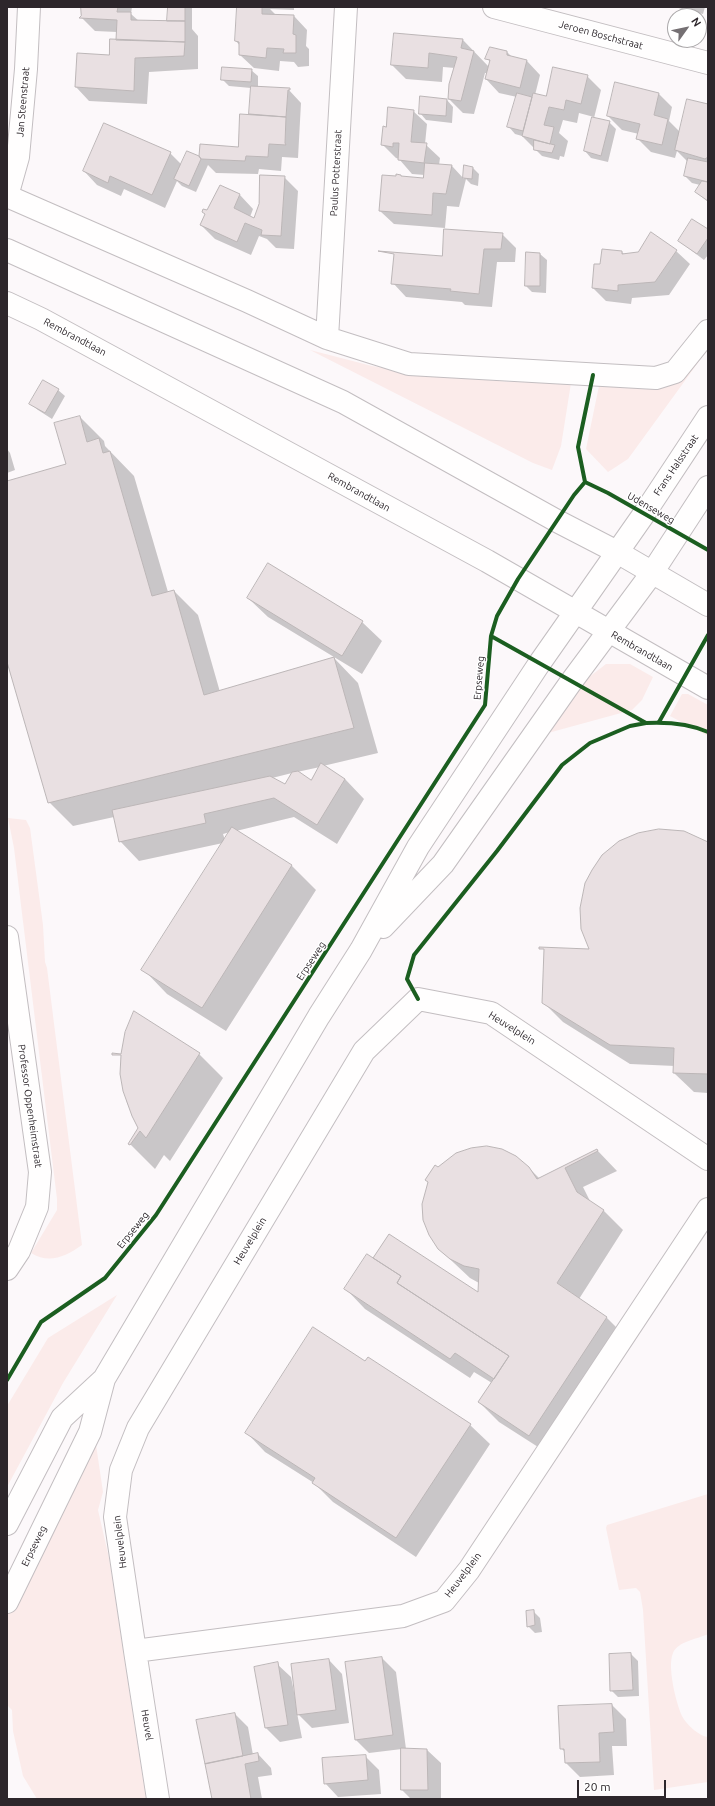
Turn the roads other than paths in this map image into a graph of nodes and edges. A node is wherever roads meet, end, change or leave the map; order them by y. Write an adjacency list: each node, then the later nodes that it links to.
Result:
1 (29, 7): 5 (street, Jan Steenstraat)
2 (346, 7): 9 (street, Paulus Potterstraat)
3 (494, 7): 4 (street, Jeroen Boschstraat)
4 (708, 63)
5 (7, 196): 9 (street)
6 (7, 250): 12 (street)
7 (7, 303): 15 (street, Rembrandtlaan)
8 (708, 331): 9 (street)
9 (327, 338)
10 (708, 417): 12 (street, Frans Halsstraat)
11 (708, 487): 13 (street)
12 (617, 552): 13 (street); 15 (street, Frans Halsstraat)
13 (652, 573): 14 (street); 16 (street, Erpseweg)
14 (708, 605)
15 (575, 612): 16 (street, Rembrandtlaan); 19 (street, Erpseweg)
16 (609, 632): 17 (street, Rembrandtlaan); 19 (street, Erpseweg)
17 (708, 688)
18 (7, 936): 22 (street, Professor Oppenheimstraat)
19 (361, 950): 23 (street, Erpseweg)
20 (708, 1159): 26 (street, Heuvelplein)
21 (708, 1210): 26 (street, Heuvelplein)
22 (7, 1270)
23 (104, 1379): 24 (street, Erpseweg); 25 (street, Erpseweg)
24 (7, 1524)
25 (7, 1602)
26 (135, 1651): 27 (street, Heuvel)
27 (158, 1799)

